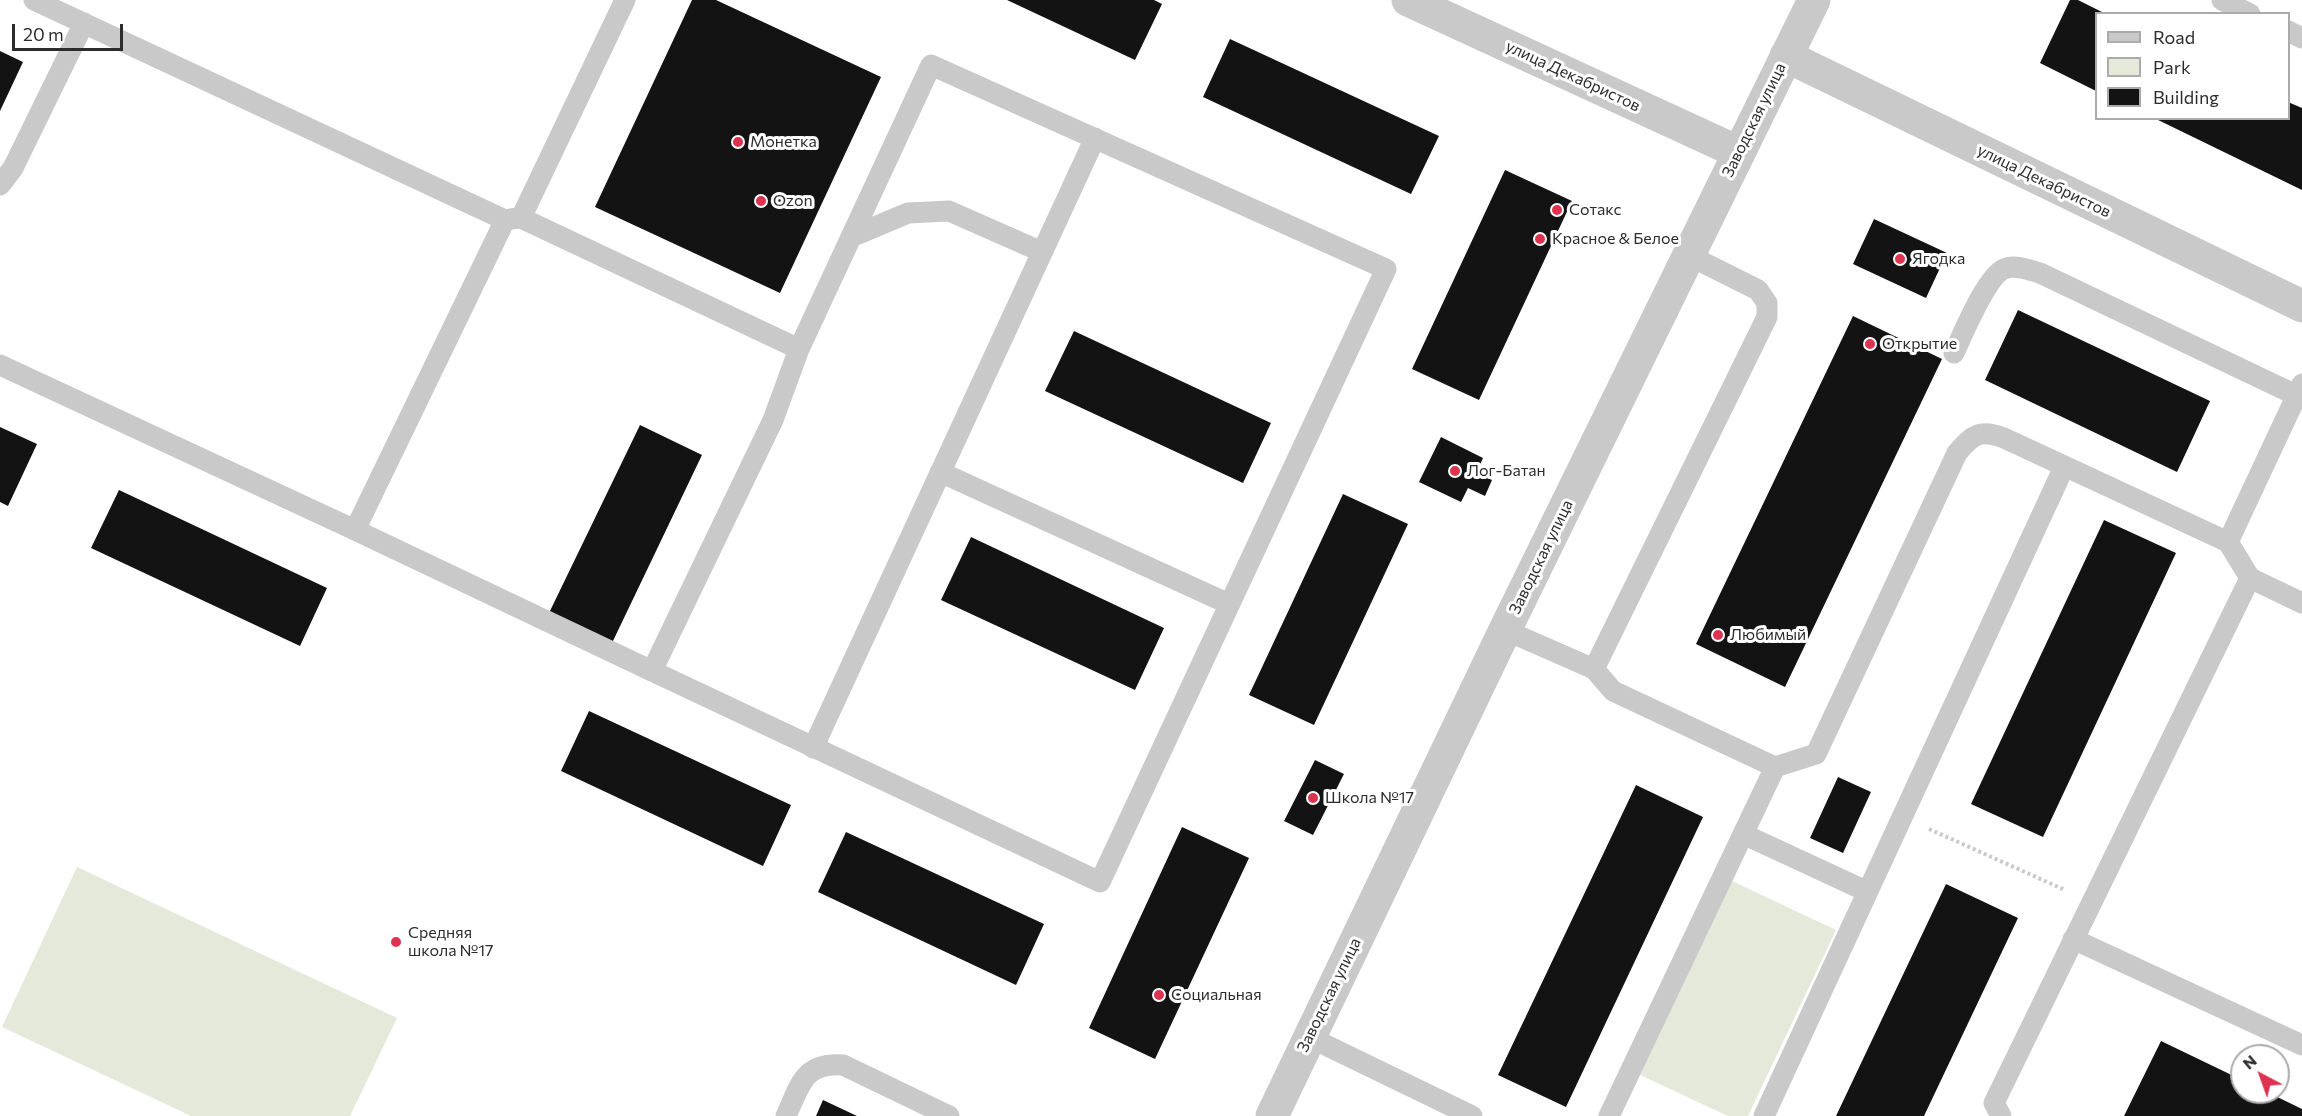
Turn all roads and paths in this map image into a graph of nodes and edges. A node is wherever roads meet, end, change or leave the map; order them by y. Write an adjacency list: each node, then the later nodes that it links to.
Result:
1 (34, 0): 7 (lane)
2 (625, 0): 12 (lane)
3 (1408, 0): 10 (street, улица Декабристов)
4 (1814, 0): 8 (street, Заводская улица)
5 (2222, 0): 6 (lane)
6 (2246, 12)
7 (84, 23): 11 (lane); 12 (lane)
8 (1786, 56): 10 (street, Заводская улица); 16 (street, улица Декабристов)
9 (1095, 138): 13 (lane); 14 (lane); 27 (lane)
10 (1738, 152): 15 (street, Заводская улица)
11 (0, 185)
12 (513, 219): 17 (lane); 23 (lane)
13 (851, 237): 14 (lane); 17 (lane)
14 (1042, 252): 22 (lane)
15 (1688, 255): 28 (street, Заводская улица); 29 (lane)
16 (2302, 306)
17 (799, 349): 30 (lane)
18 (1954, 353): 20 (lane)
19 (0, 365): 23 (lane)
20 (2300, 392): 24 (lane)
21 (2064, 467): 24 (lane); 32 (lane); 33 (lane)
22 (940, 472): 27 (lane); 31 (lane)
23 (355, 530): 30 (lane)
24 (2228, 542): 25 (lane)
25 (2250, 578): 26 (lane); 36 (lane)
26 (2302, 603)
27 (1229, 604): 31 (lane)
28 (1505, 630): 29 (lane); 38 (street, Заводская улица)
29 (1594, 669): 32 (lane)
30 (652, 671): 31 (lane)
31 (813, 748)
32 (1775, 767): 34 (lane)
33 (1901, 817): 35 (lane); 36 (path)
34 (1743, 834): 35 (lane); 45 (lane)
35 (1866, 891): 46 (lane)
36 (2091, 902): 37 (lane)
37 (2073, 939): 39 (lane); 47 (lane)
38 (1309, 1037): 40 (lane); 43 (street, Заводская улица)
39 (2302, 1045)
40 (1442, 1110): 44 (lane)
41 (786, 1116): 42 (lane)
42 (948, 1116)
43 (1272, 1116)
44 (1472, 1116)
45 (1609, 1116)
46 (1764, 1116)
47 (2001, 1116)

